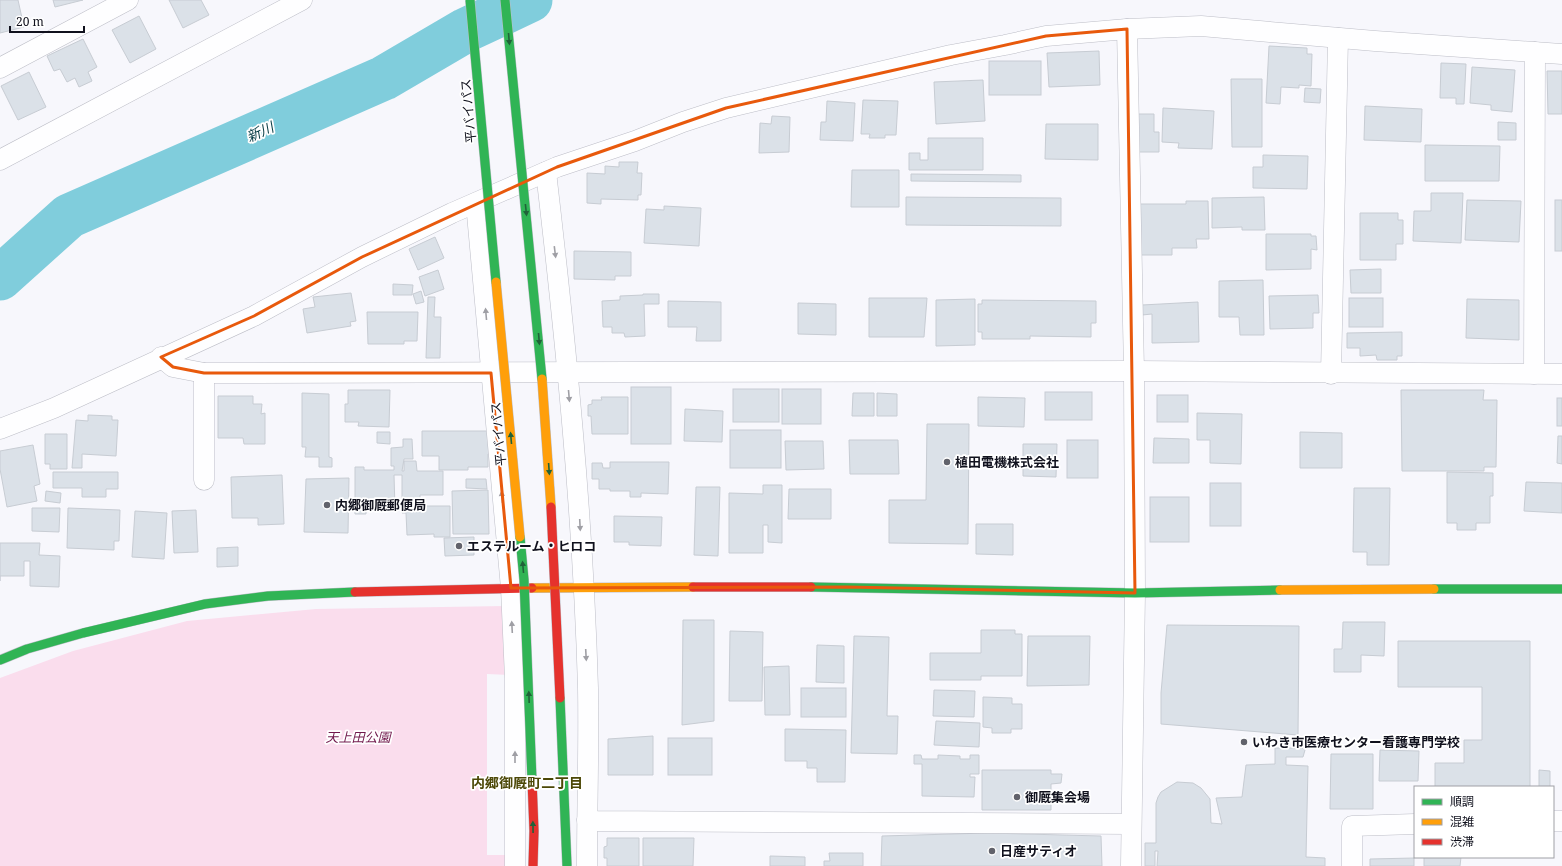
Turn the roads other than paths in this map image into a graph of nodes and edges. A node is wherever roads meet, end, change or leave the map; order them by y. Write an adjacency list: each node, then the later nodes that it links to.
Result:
1 (128, 0): 9 (street)
2 (302, 0): 10 (street)
3 (470, 0): 32 (main road, 平バイパス, one-way to 3, bridge)
4 (506, 0): 33 (main road, one-way to 33, bridge)
5 (1127, 29): 6 (street); 11 (street); 14 (street)
6 (1338, 38): 7 (street); 18 (street)
7 (1535, 52): 8 (street); 19 (street)
8 (1562, 54)
9 (0, 68)
10 (0, 160)
11 (546, 172): 12 (street); 17 (street, one-way to 17)
12 (476, 203): 13 (street); 16 (street, one-way to 12)
13 (161, 357): 15 (street); 21 (street)
14 (1134, 371): 17 (street); 18 (street); 26 (street)
15 (204, 373): 16 (street); 22 (street)
16 (491, 373): 17 (street); 24 (street, one-way to 16)
17 (567, 373): 23 (street, one-way to 23)
18 (1331, 374): 19 (street)
19 (1534, 374): 20 (street)
20 (1562, 374)
21 (0, 429)
22 (204, 480)
23 (583, 587): 24 (main road); 26 (main road); 28 (street, one-way to 28)
24 (511, 588): 27 (main road); 31 (street, one-way to 24)
25 (1562, 589): 26 (main road)
26 (1135, 593): 29 (street)
27 (0, 660)
28 (587, 820): 29 (street); 34 (street)
29 (1131, 824): 35 (street)
30 (1414, 824): 36 (street)
31 (515, 866)
32 (533, 866)
33 (567, 866)
34 (587, 866)
35 (1131, 866)
36 (1352, 866)

